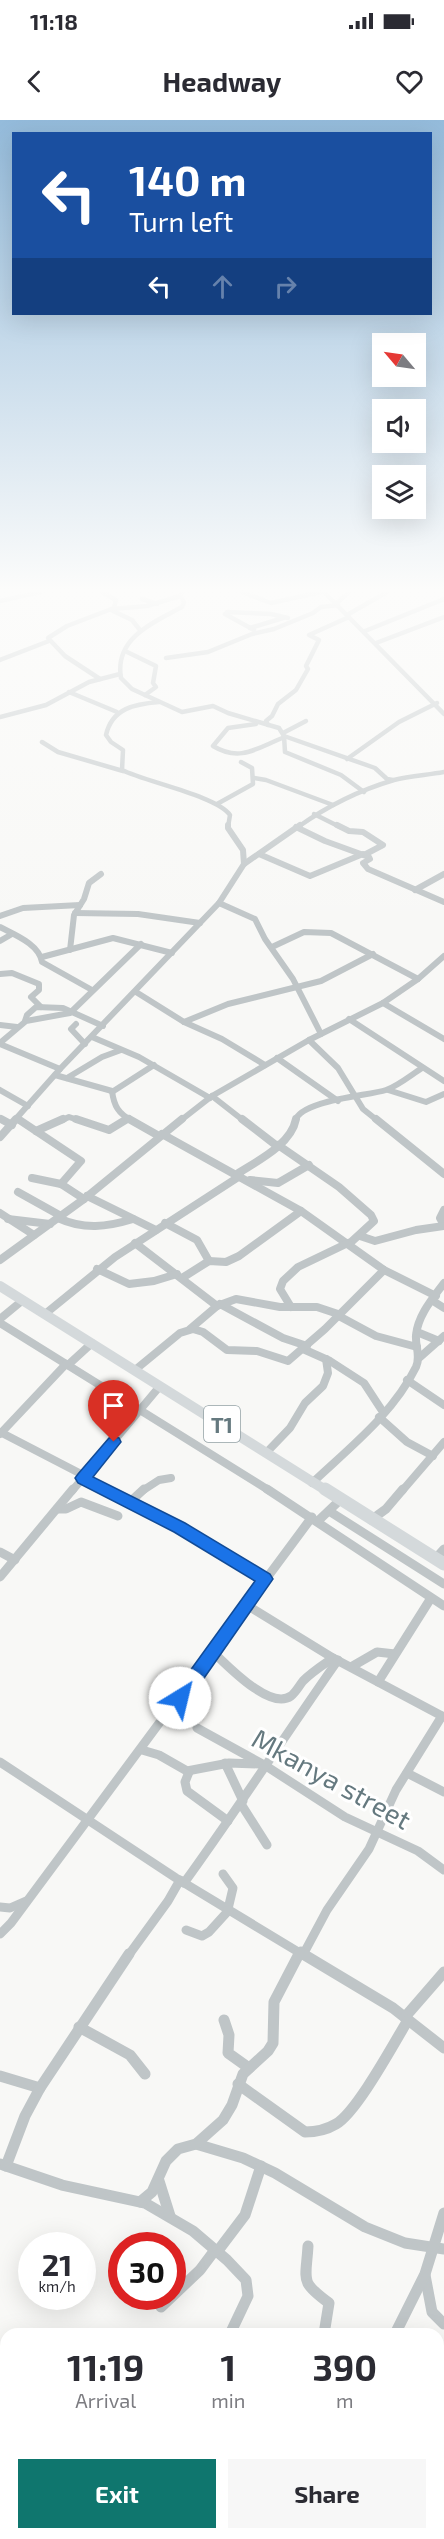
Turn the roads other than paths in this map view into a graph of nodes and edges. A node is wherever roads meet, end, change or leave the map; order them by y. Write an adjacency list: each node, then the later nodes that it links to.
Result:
1 (46, 705): 8 (street)
2 (100, 705): 7 (street)
3 (135, 705): 7 (street)
4 (167, 705): 10 (street)
5 (277, 705): 11 (street)
6 (434, 705): 14 (street)
7 (117, 712): 16 (street)
8 (0, 717)
9 (306, 721): 12 (street)
10 (261, 723): 11 (street); 12 (street)
11 (268, 725): 12 (street)
12 (284, 735): 14 (street); 20 (street)
13 (42, 742): 16 (street)
14 (347, 759): 19 (street)
15 (241, 762): 18 (street)
16 (123, 771): 21 (street)
17 (444, 772): 19 (street)
18 (254, 778): 21 (street); 22 (street)
19 (395, 780): 20 (street)
20 (364, 792): 22 (street)
21 (217, 804): 27 (street)
22 (333, 805): 23 (street)
23 (314, 814): 24 (street); 26 (street)
24 (296, 827): 25 (street); 26 (street)
25 (259, 854): 26 (street); 27 (street)
26 (364, 854): 30 (street)
27 (244, 864): 32 (street)
28 (100, 874): 33 (street)
29 (444, 874): 30 (street)
30 (415, 890): 31 (street)
31 (444, 902)
32 (219, 903): 36 (street); 41 (street)
33 (80, 905): 34 (street); 35 (street)
34 (75, 913): 36 (street); 42 (street)
35 (0, 916)
36 (200, 923): 43 (street)
37 (0, 927): 38 (street)
38 (12, 934): 39 (street); 46 (street)
39 (0, 941)
40 (141, 944): 42 (street); 43 (street); 50 (street)
41 (272, 947): 44 (street); 49 (street)
42 (70, 950): 46 (street)
43 (172, 953): 51 (street)
44 (373, 954): 48 (street); 49 (street)
45 (444, 956): 48 (street)
46 (42, 957): 50 (street)
47 (0, 974): 53 (street)
48 (418, 979): 52 (street)
49 (297, 988): 57 (street); 62 (street)
50 (92, 990): 54 (street)
51 (136, 992): 57 (street); 60 (street)
52 (383, 1003): 55 (street); 64 (street)
53 (41, 1007): 54 (street); 56 (street)
54 (70, 1013): 56 (street); 60 (street)
55 (348, 1019): 62 (street); 73 (street)
56 (25, 1021): 61 (street)
57 (184, 1022): 72 (street)
58 (76, 1024): 67 (street)
59 (0, 1025): 61 (street)
60 (104, 1026): 63 (street)
61 (17, 1027): 66 (street)
62 (321, 1034): 65 (street)
63 (92, 1036): 67 (street); 68 (street)
64 (444, 1039)
65 (309, 1040): 70 (street); 83 (street)
66 (2, 1044): 69 (street); 74 (street)
67 (85, 1044): 74 (street)
68 (121, 1050): 71 (street); 76 (street)
69 (0, 1052)
70 (277, 1058): 72 (street); 84 (street)
71 (153, 1065): 80 (street); 82 (street)
72 (265, 1065): 82 (street)
73 (422, 1068): 77 (street); 79 (street)
74 (60, 1069): 75 (street)
75 (55, 1075): 76 (street); 85 (street)
76 (67, 1078): 80 (street)
77 (444, 1081)
78 (0, 1090): 85 (street)
79 (388, 1090): 81 (street); 83 (street)
80 (112, 1092): 86 (street)
81 (444, 1094)
82 (211, 1097): 90 (street); 92 (street)
83 (357, 1098): 84 (street); 94 (street)
84 (338, 1101): 92 (street)
85 (28, 1106): 88 (street)
86 (129, 1118): 89 (street); 90 (street)
87 (0, 1119): 88 (street)
88 (14, 1122): 89 (street); 91 (street)
89 (36, 1131): 98 (street)
90 (161, 1135): 95 (street); 100 (street)
91 (0, 1137)
92 (278, 1146): 93 (street); 95 (street)
93 (309, 1165): 97 (street); 112 (street)
94 (444, 1174)
95 (239, 1175): 97 (street); 107 (street)
96 (32, 1178): 98 (street)
97 (248, 1180): 102 (street)
98 (61, 1184): 100 (street)
99 (18, 1192): 104 (street)
100 (86, 1197): 104 (street); 106 (street)
101 (444, 1210): 109 (street)
102 (302, 1211): 114 (street); 116 (street)
103 (0, 1213): 105 (street)
104 (60, 1217): 106 (street); 108 (street)
105 (8, 1219): 108 (street); 111 (street)
106 (133, 1219): 110 (street)
107 (165, 1223): 110 (street); 116 (street)
108 (50, 1224): 111 (street)
109 (444, 1226): 112 (street)
110 (156, 1230): 113 (street)
111 (34, 1235): 115 (street)
112 (360, 1236): 114 (street)
113 (135, 1243): 117 (street); 119 (street)
114 (349, 1243): 118 (street); 125 (street)
115 (0, 1260)
116 (209, 1261): 119 (street)
117 (97, 1269): 119 (street); 127 (street)
118 (384, 1270): 122 (street); 128 (street)
119 (179, 1276): 124 (street)
120 (444, 1283): 122 (street)
121 (0, 1286): 123 (highway, T1)
122 (434, 1299): 126 (street); 131 (street)
123 (23, 1300): 127 (highway, T1); 129 (street)
124 (218, 1305): 125 (street); 130 (street); 134 (street)
125 (291, 1307): 128 (street)
126 (444, 1308)
127 (45, 1314): 133 (highway, T1)
128 (338, 1314): 134 (street); 135 (street)
129 (0, 1321): 138 (street)
130 (190, 1329): 134 (street); 139 (street)
131 (417, 1332): 132 (street); 135 (street)
132 (441, 1339): 137 (street)
133 (92, 1343): 138 (street); 139 (highway, T1)
134 (305, 1347): 136 (street)
135 (417, 1347): 137 (street)
136 (326, 1359): 144 (street); 147 (street)
137 (419, 1359): 140 (street)
138 (67, 1364): 143 (street); 145 (street)
139 (135, 1370): 141 (highway, T1)
140 (407, 1380): 142 (street); 144 (street)
141 (160, 1386): 143 (street); 147 (highway, T1)
142 (444, 1405)
143 (139, 1411): 149 (street); 157 (street)
144 (381, 1415): 148 (street); 151 (street)
145 (1, 1432): 149 (street)
146 (444, 1442): 148 (street)
147 (266, 1453): 151 (highway, T1)
148 (433, 1456): 158 (street)
149 (84, 1477): 153 (street); 154 (street)
150 (171, 1478): 153 (street)
151 (312, 1483): 152 (highway, T1)
152 (340, 1500): 155 (street); 158 (highway, T1)
153 (130, 1502): 164 (street)
154 (57, 1509): 156 (street); 161 (street)
155 (329, 1511): 157 (street); 165 (street)
156 (118, 1516)
157 (315, 1519): 164 (street); 166 (street)
158 (371, 1520): 162 (highway, T1)
159 (444, 1549): 162 (street)
160 (0, 1552): 161 (street)
161 (15, 1560): 163 (street)
162 (439, 1561)
163 (0, 1577)
164 (265, 1579): 167 (street)
165 (444, 1584)
166 (431, 1598): 168 (street); 170 (street)
167 (245, 1604): 169 (street); 171 (street)
168 (444, 1606)
169 (213, 1652): 171 (street); 176 (street)
170 (395, 1654): 172 (street); 173 (street)
171 (336, 1659): 172 (street); 179 (street)
172 (351, 1667): 173 (street)
173 (378, 1682): 174 (street)
174 (443, 1716): 181 (street)
175 (197, 1728): 179 (street, Mkanya street)
176 (142, 1750): 180 (street); 184 (street)
177 (0, 1762): 184 (street)
178 (225, 1763): 179 (street); 180 (street); 183 (street)
179 (264, 1765): 183 (street); 186 (street, Mkanya street)
180 (189, 1772): 185 (street)
181 (407, 1773): 182 (street); 186 (street)
182 (444, 1792)
183 (242, 1803): 185 (street); 187 (street)
184 (90, 1820): 190 (street); 191 (street)
185 (228, 1821): 190 (street)
186 (377, 1831): 188 (street, Mkanya street); 196 (street)
187 (267, 1845)
188 (444, 1870)
189 (223, 1874): 193 (street)
190 (182, 1882): 193 (street); 200 (street)
191 (26, 1901): 192 (street); 195 (street)
192 (0, 1907)
193 (229, 1909): 194 (street); 196 (street)
194 (186, 1930)
195 (0, 1934)
196 (303, 1952): 198 (street); 202 (street)
197 (444, 1976): 198 (street)
198 (407, 2019): 201 (street); 205 (street)
199 (224, 2020): 202 (street)
200 (79, 2027): 203 (street); 206 (street)
201 (444, 2048)
202 (249, 2068): 205 (street)
203 (145, 2074)
204 (0, 2076): 206 (street)
205 (238, 2084): 207 (street)
206 (40, 2088): 208 (street)
207 (196, 2144): 209 (street); 210 (street)
208 (3, 2165): 211 (street)
209 (261, 2166): 215 (street); 216 (street)
210 (159, 2181): 211 (street); 213 (street)
211 (140, 2202): 213 (street)
212 (444, 2213): 215 (street)
213 (170, 2217): 216 (street)
214 (308, 2246): 221 (street)
215 (438, 2248): 217 (street)
216 (216, 2251): 218 (street); 220 (street)
217 (425, 2274): 219 (street); 222 (street)
218 (186, 2284)
219 (444, 2324)
220 (233, 2328)
221 (325, 2328)
222 (398, 2328)

